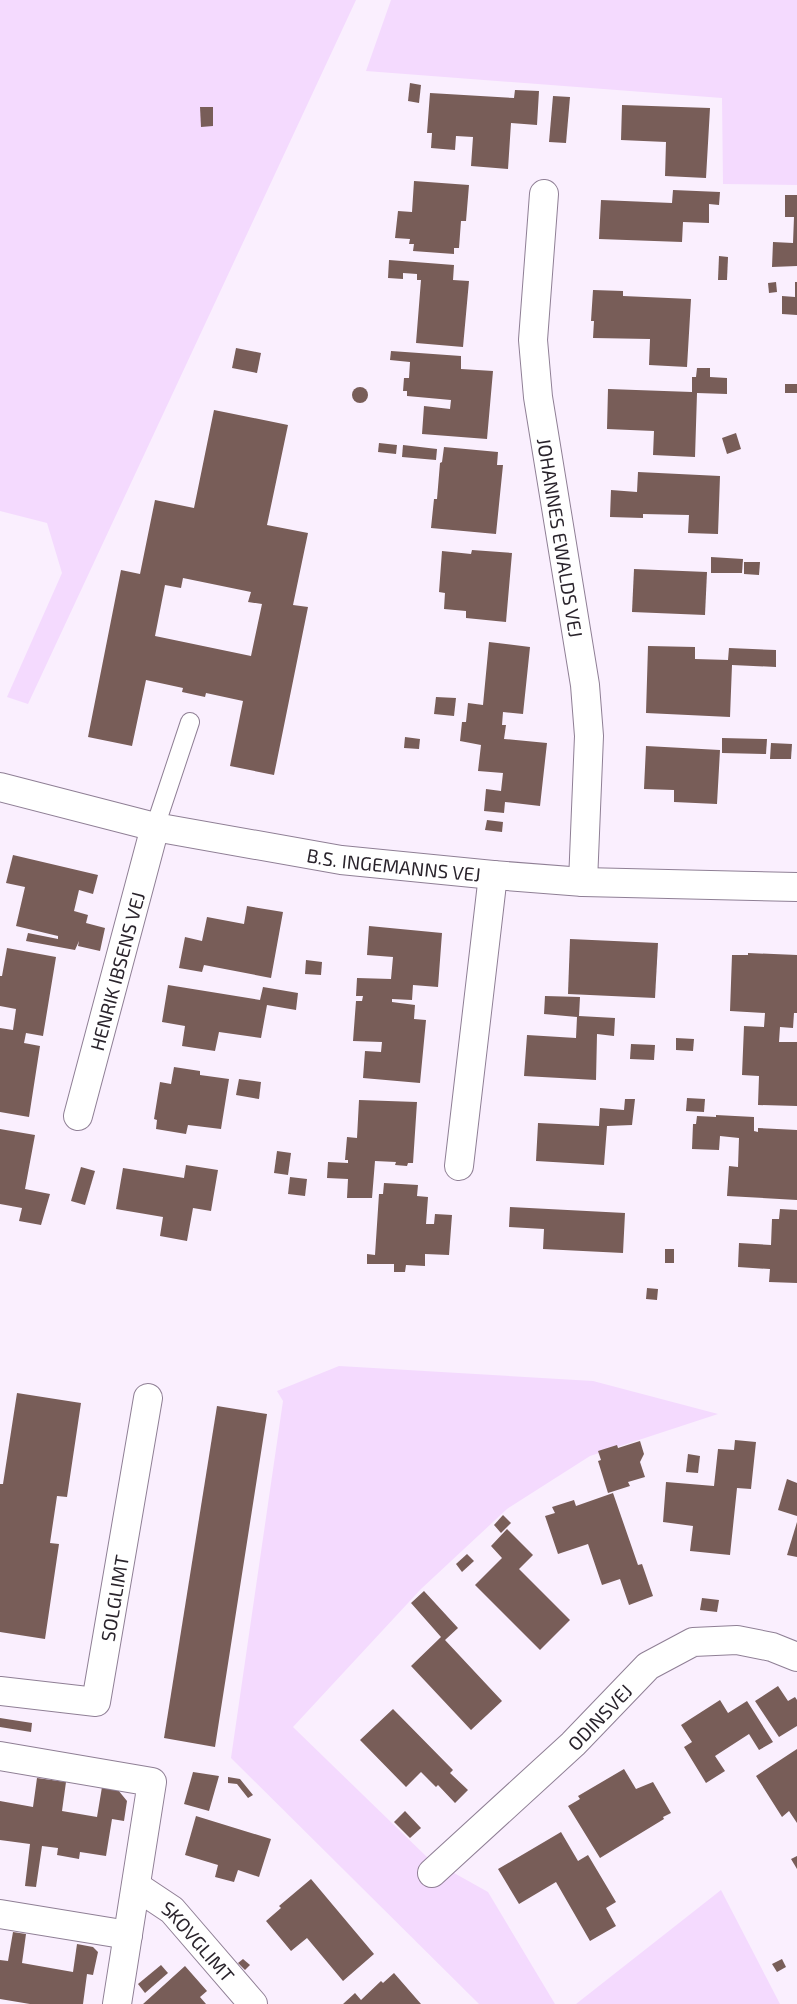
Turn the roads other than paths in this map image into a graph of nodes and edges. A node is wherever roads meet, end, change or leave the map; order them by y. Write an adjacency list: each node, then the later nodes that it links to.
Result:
1 (544, 194): 6 (street, JOHANNES EWALDS VEJ)
2 (190, 722): 4 (lane)
3 (0, 787): 4 (street, B.S. INGEMANNS VEJ)
4 (155, 827): 5 (street, B.S. INGEMANNS VEJ); 8 (street, HENRIK IBSENS VEJ)
5 (494, 875): 6 (street, B.S. INGEMANNS VEJ); 9 (street)
6 (584, 882): 7 (street, B.S. INGEMANNS VEJ)
7 (797, 887)
8 (78, 1116)
9 (459, 1166)
10 (148, 1398): 12 (street, SOLGLIMT)
11 (797, 1657): 14 (street, ODINSVEJ)
12 (0, 1691)
13 (0, 1756): 15 (street, SKOVGLIMT)
14 (432, 1873)
15 (136, 1886): 17 (street, SKOVGLIMT); 19 (street, SKOVGLIMT)
16 (0, 1914): 17 (street)
17 (128, 1936): 18 (street, SKOVGLIMT)
18 (117, 2004)
19 (253, 2004)

